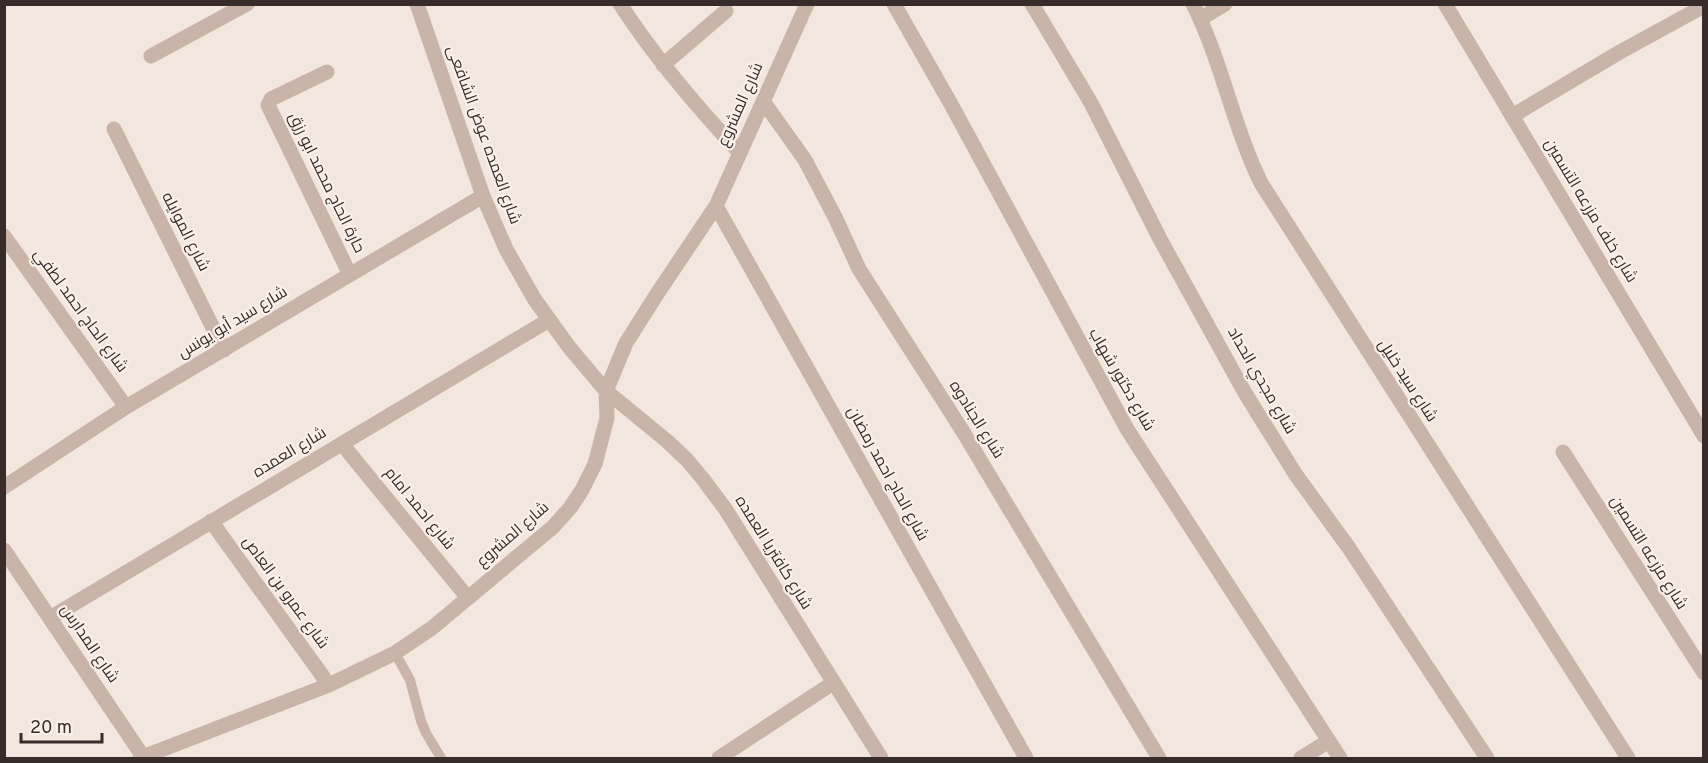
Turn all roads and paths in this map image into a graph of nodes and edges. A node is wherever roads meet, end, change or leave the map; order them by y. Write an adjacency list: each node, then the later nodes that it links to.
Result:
1 (247, 4): 13 (street)
2 (417, 4): 20 (street, شارع العمده عوض الشافعى)
3 (620, 4): 14 (street)
4 (807, 4): 16 (street, شارع المشروع)
5 (894, 4): 40 (street, شارع دكتور شهاب)
6 (1032, 4): 49 (street, شارع مجدي الحداد)
7 (1192, 4): 12 (street, شارع سيد خليل)
8 (1225, 4): 12 (street)
9 (1445, 4): 17 (street, شارع خلف مزرعه التسمين)
10 (1704, 6): 17 (street)
11 (726, 11): 14 (street)
12 (1200, 19): 50 (street, شارع سيد خليل)
13 (151, 56)
14 (663, 65): 19 (street)
15 (327, 72): 23 (street, حارة الحاج محمد ابو رزق)
16 (763, 101): 19 (street, شارع المشروع); 46 (street, شارع الجنادوه)
17 (1512, 116): 28 (street, شارع خلف مزرعه التسمين)
18 (114, 129): 25 (street, شارع الموايله)
19 (740, 153): 21 (street, شارع المشروع)
20 (483, 196): 23 (street, شارع سيد أبو يونس); 24 (street, شارع العمده عوض الشافعى)
21 (716, 206): 26 (street, شارع المشروع); 45 (street, شارع الحاج احمد رمضان)
22 (4, 236): 27 (street, شارع الحاج احمد لطفي)
23 (350, 274): 25 (street, شارع سيد أبو يونس)
24 (549, 320): 26 (street, شارع العمده عوض الشافعى); 29 (street, شارع العمده)
25 (224, 350): 27 (street, شارع سيد أبو يونس)
26 (606, 391): 34 (street, شارع المشروع); 38 (street, شارع كافتريا العمده)
27 (126, 407): 31 (street, شارع سيد أبو يونس)
28 (1704, 436)
29 (342, 444): 32 (street, شارع العمده); 34 (street, شارع احمد امام)
30 (1563, 452): 37 (street, شارع مزرعه التسمين)
31 (4, 488)
32 (211, 521): 35 (street, شارع العمده); 39 (street, شارع عمرو بن العاص)
33 (4, 550): 35 (street, شارع المدارس)
34 (468, 598): 36 (street, شارع المشروع)
35 (50, 618): 41 (street, شارع المدارس)
36 (395, 653): 39 (street, شارع المشروع); 42 (lane)
37 (1704, 673)
38 (833, 683): 43 (street); 44 (street, شارع كافتريا العمده)
39 (329, 685): 41 (street, شارع المشروع)
40 (1329, 741): 47 (street); 48 (street, شارع دكتور شهاب)
41 (142, 758)
42 (441, 759)
43 (719, 759)
44 (881, 759)
45 (1026, 759)
46 (1159, 759)
47 (1301, 759)
48 (1340, 759)
49 (1487, 759)
50 (1628, 759)

